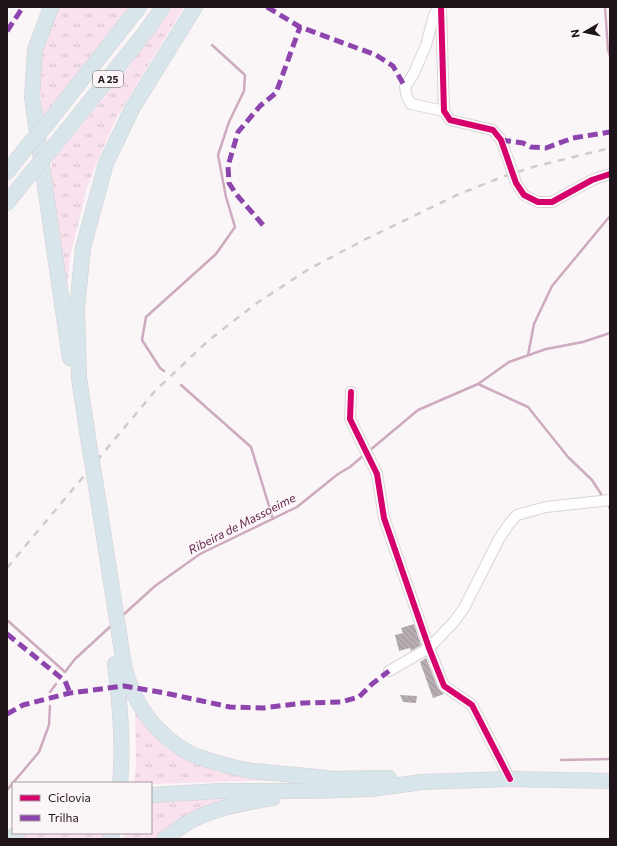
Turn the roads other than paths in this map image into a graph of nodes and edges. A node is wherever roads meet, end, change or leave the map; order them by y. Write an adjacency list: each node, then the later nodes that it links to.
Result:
1 (51, 7): 11 (highway)
2 (139, 7): 7 (highway, A 25, bridge)
3 (163, 7): 9 (highway, A 25, bridge)
4 (195, 7): 11 (highway)
5 (440, 7): 6 (street); 6 (street)
6 (444, 111): 8 (street, bridge)
7 (7, 172)
8 (610, 174)
9 (7, 203)
10 (351, 392): 13 (street)
11 (86, 447): 15 (highway, bridge); 17 (highway)
12 (610, 500): 13 (street)
13 (429, 648): 14 (street); 16 (street)
14 (389, 671)
15 (331, 779): 18 (highway); 20 (highway)
16 (510, 779): 18 (highway); 19 (highway)
17 (120, 782)
18 (422, 782): 21 (highway)
19 (610, 782)
20 (152, 787)
21 (309, 791): 22 (highway); 23 (highway)
22 (152, 794)
23 (164, 839)

